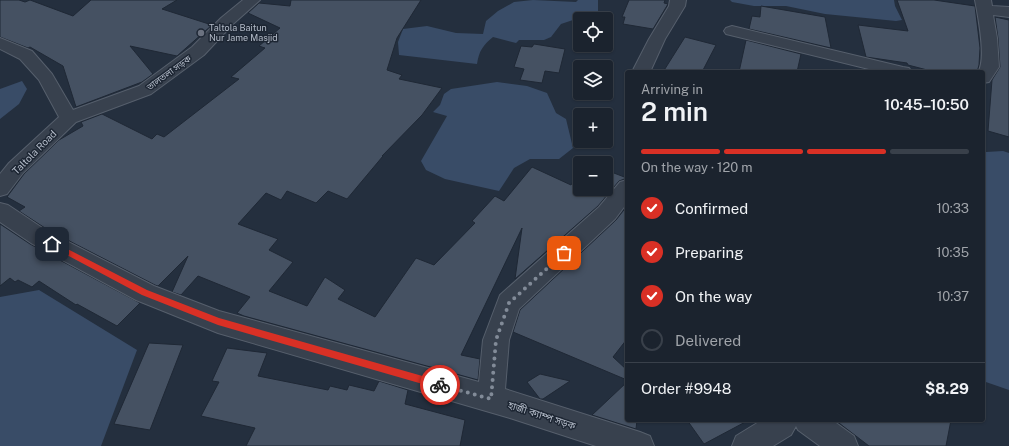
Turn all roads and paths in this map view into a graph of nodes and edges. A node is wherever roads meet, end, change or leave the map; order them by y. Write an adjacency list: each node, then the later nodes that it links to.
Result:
1 (252, 0): 10 (street, তালতলা সড়ক)
2 (678, 0): 7 (street)
3 (983, 5): 4 (street); 9 (street)
4 (1009, 12)
5 (732, 31): 8 (street)
6 (0, 42): 10 (street)
7 (642, 70)
8 (895, 70)
9 (985, 75)
10 (69, 118): 11 (street, Taltola Road)
11 (0, 188)
12 (625, 191): 14 (street)
13 (0, 211): 14 (street, হাজী ক্যাম্প সড়ক)
14 (491, 399): 17 (street, হাজী ক্যাম্প সড়ক)
15 (783, 422): 18 (street)
16 (811, 422): 19 (street)
17 (640, 446)
18 (746, 446)
19 (844, 446)

